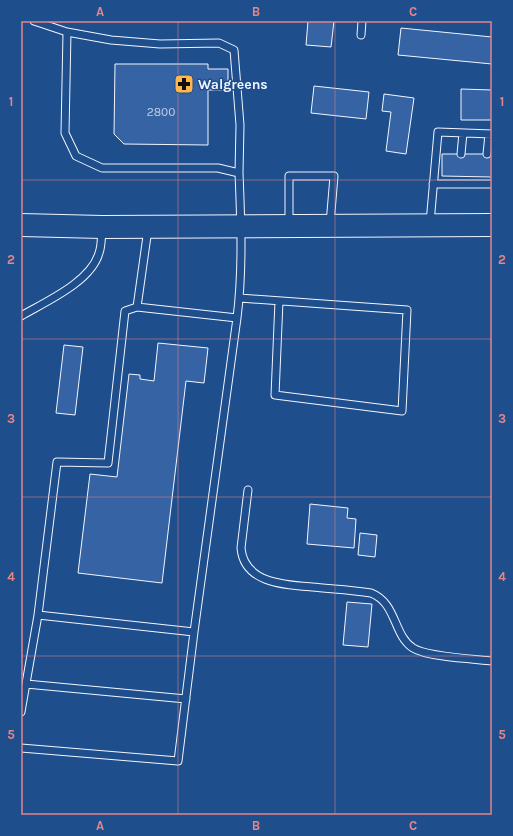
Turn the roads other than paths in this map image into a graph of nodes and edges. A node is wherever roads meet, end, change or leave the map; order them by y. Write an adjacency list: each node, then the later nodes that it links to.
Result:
1 (34, 21): 3 (lane)
2 (362, 21): 4 (lane)
3 (67, 32): 9 (lane); 9 (lane)
4 (361, 35)
5 (463, 133): 6 (lane); 7 (lane); 12 (lane)
6 (490, 134): 8 (lane)
7 (461, 154)
8 (487, 154)
9 (239, 173): 17 (lane)
10 (460, 176): 13 (lane)
11 (485, 176): 14 (lane)
12 (433, 184): 13 (lane); 20 (lane)
13 (460, 184): 14 (lane)
14 (488, 184)
15 (21, 225): 21 (main road)
16 (492, 225): 20 (main road)
17 (241, 226): 18 (main road); 22 (main road); 23 (lane)
18 (289, 226): 19 (main road); 19 (lane)
19 (330, 226): 20 (main road)
20 (430, 226)
21 (102, 227): 22 (main road); 26 (lane)
22 (148, 227): 25 (lane)
23 (240, 298): 24 (lane); 27 (lane)
24 (279, 301): 24 (lane)
25 (137, 307): 27 (lane); 29 (lane)
26 (21, 316)
27 (237, 318): 30 (lane)
28 (248, 490): 31 (lane)
29 (38, 615): 30 (lane); 32 (lane)
30 (194, 632): 33 (lane)
31 (492, 661)
32 (26, 684): 33 (lane); 34 (lane)
33 (186, 699): 35 (lane)
34 (21, 712)
35 (21, 748)

